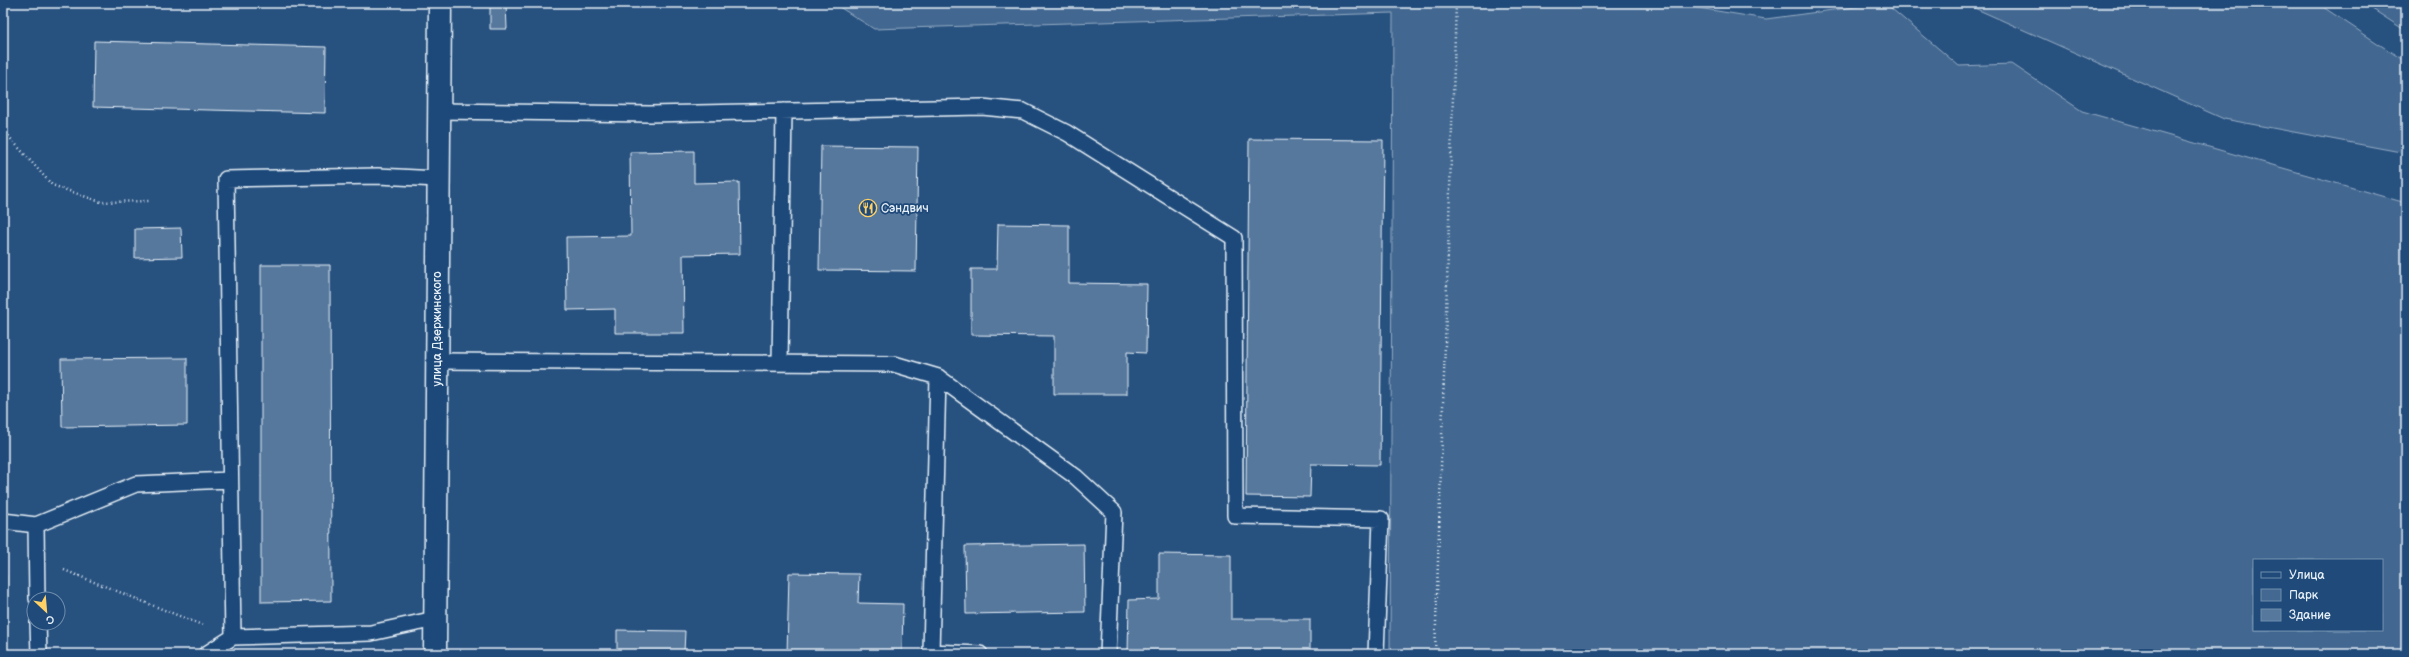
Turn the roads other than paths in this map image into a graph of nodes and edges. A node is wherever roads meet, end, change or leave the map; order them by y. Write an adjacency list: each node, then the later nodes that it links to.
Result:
1 (440, 3): 3 (main road, улица Дзержинского)
2 (784, 110): 3 (lane); 6 (lane); 20 (lane)
3 (439, 111): 4 (main road, улица Дзержинского)
4 (438, 179): 5 (main road, улица Дзержинского); 8 (lane)
5 (437, 361): 6 (lane); 12 (main road, улица Дзержинского)
6 (780, 363): 7 (lane)
7 (938, 377): 18 (lane); 19 (lane)
8 (229, 480): 10 (lane); 14 (lane)
9 (3, 521): 10 (lane)
10 (36, 525): 11 (lane)
11 (37, 591)
12 (435, 619): 14 (lane); 17 (main road, улица Дзержинского)
13 (38, 631): 15 (lane)
14 (232, 637): 16 (lane)
15 (39, 654)
16 (206, 654)
17 (435, 654)
18 (980, 654)
19 (1108, 654)
20 (1376, 654)

